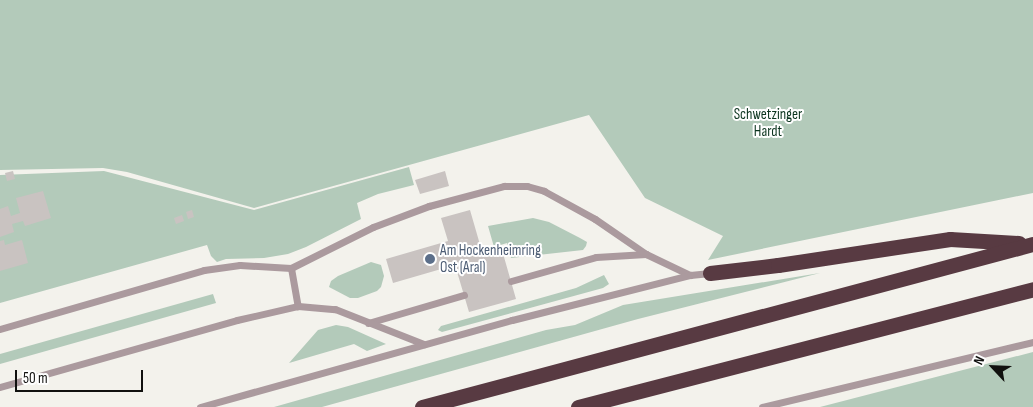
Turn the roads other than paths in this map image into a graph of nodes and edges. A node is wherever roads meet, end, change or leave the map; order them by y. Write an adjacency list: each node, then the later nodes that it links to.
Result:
1 (1033, 244): 4 (highway); 16 (highway)
2 (646, 254): 3 (lane); 5 (lane); 6 (lane)
3 (291, 268): 9 (lane); 11 (lane)
4 (710, 273): 5 (lane)
5 (690, 275): 13 (lane)
6 (511, 281)
7 (1033, 289): 17 (highway)
8 (464, 295): 10 (lane)
9 (298, 306): 10 (lane); 14 (lane)
10 (368, 323): 13 (lane)
11 (0, 329)
12 (1033, 342): 18 (lane)
13 (424, 344): 15 (lane)
14 (0, 387)
15 (200, 407)
16 (422, 407)
17 (578, 407)
18 (762, 407)

